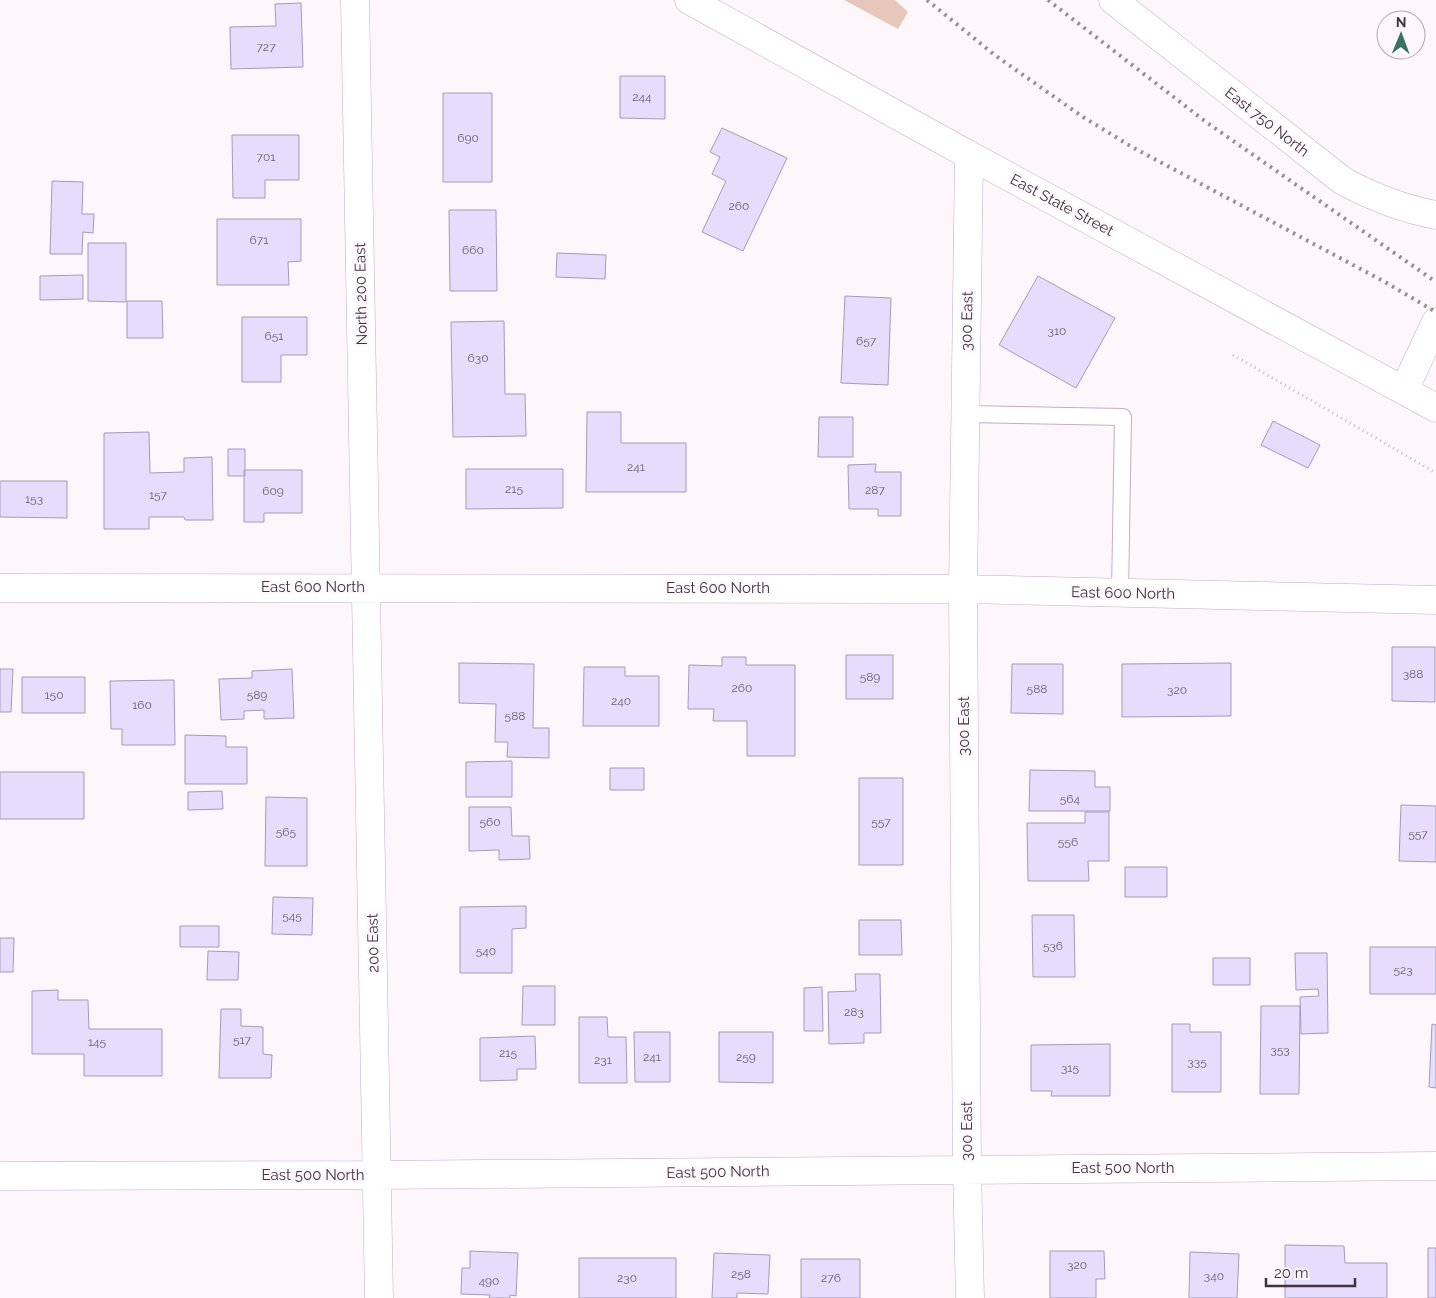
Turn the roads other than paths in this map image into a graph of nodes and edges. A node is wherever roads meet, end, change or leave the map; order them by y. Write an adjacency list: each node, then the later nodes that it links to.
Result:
1 (355, 0): 10 (street, North 200 East)
2 (689, 0): 4 (street, East State Street)
3 (1114, 0): 5 (street, East 750 North)
4 (969, 155): 7 (street, East State Street); 9 (street, 300 East)
5 (1436, 215)
6 (1436, 322): 7 (street)
7 (1404, 390): 8 (street, East State Street)
8 (1436, 408)
9 (966, 414): 12 (street, 300 East); 13 (lane)
10 (367, 587): 11 (street, East 600 North); 12 (street, East 600 North); 17 (street, 200 East)
11 (0, 588)
12 (963, 589): 13 (street, East 600 North); 16 (street, 300 East)
13 (1120, 593): 14 (street, East 600 North)
14 (1436, 600)
15 (1436, 1166): 16 (street, East 500 North)
16 (967, 1169): 17 (street, East 500 North); 20 (street, 300 East)
17 (377, 1175): 18 (street, East 500 North); 19 (street, 200 East)
18 (0, 1176)
19 (379, 1298)
20 (970, 1298)

